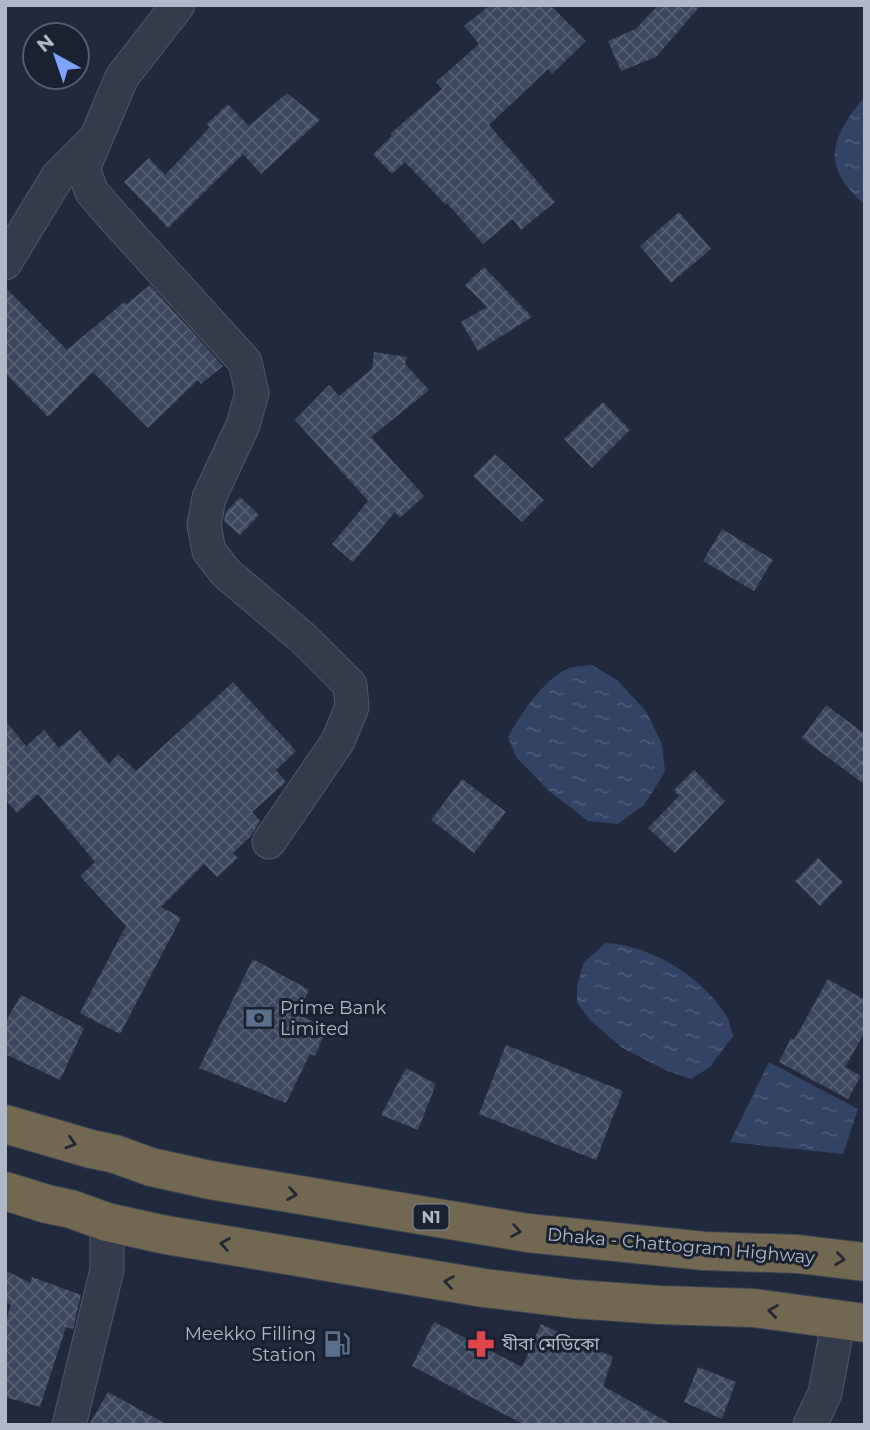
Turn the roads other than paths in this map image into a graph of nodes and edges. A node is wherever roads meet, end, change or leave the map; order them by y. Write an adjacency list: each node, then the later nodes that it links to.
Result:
1 (178, 5): 2 (street)
2 (95, 139): 3 (street); 4 (street)
3 (5, 263)
4 (269, 842)
5 (5, 1124): 8 (highway, Dhaka - Chattogram Highway / N1, one-way to 8)
6 (5, 1191): 7 (highway)
7 (107, 1222): 9 (highway, one-way to 7); 10 (street)
8 (865, 1262)
9 (852, 1321): 11 (street)
10 (69, 1425)
11 (810, 1425)

